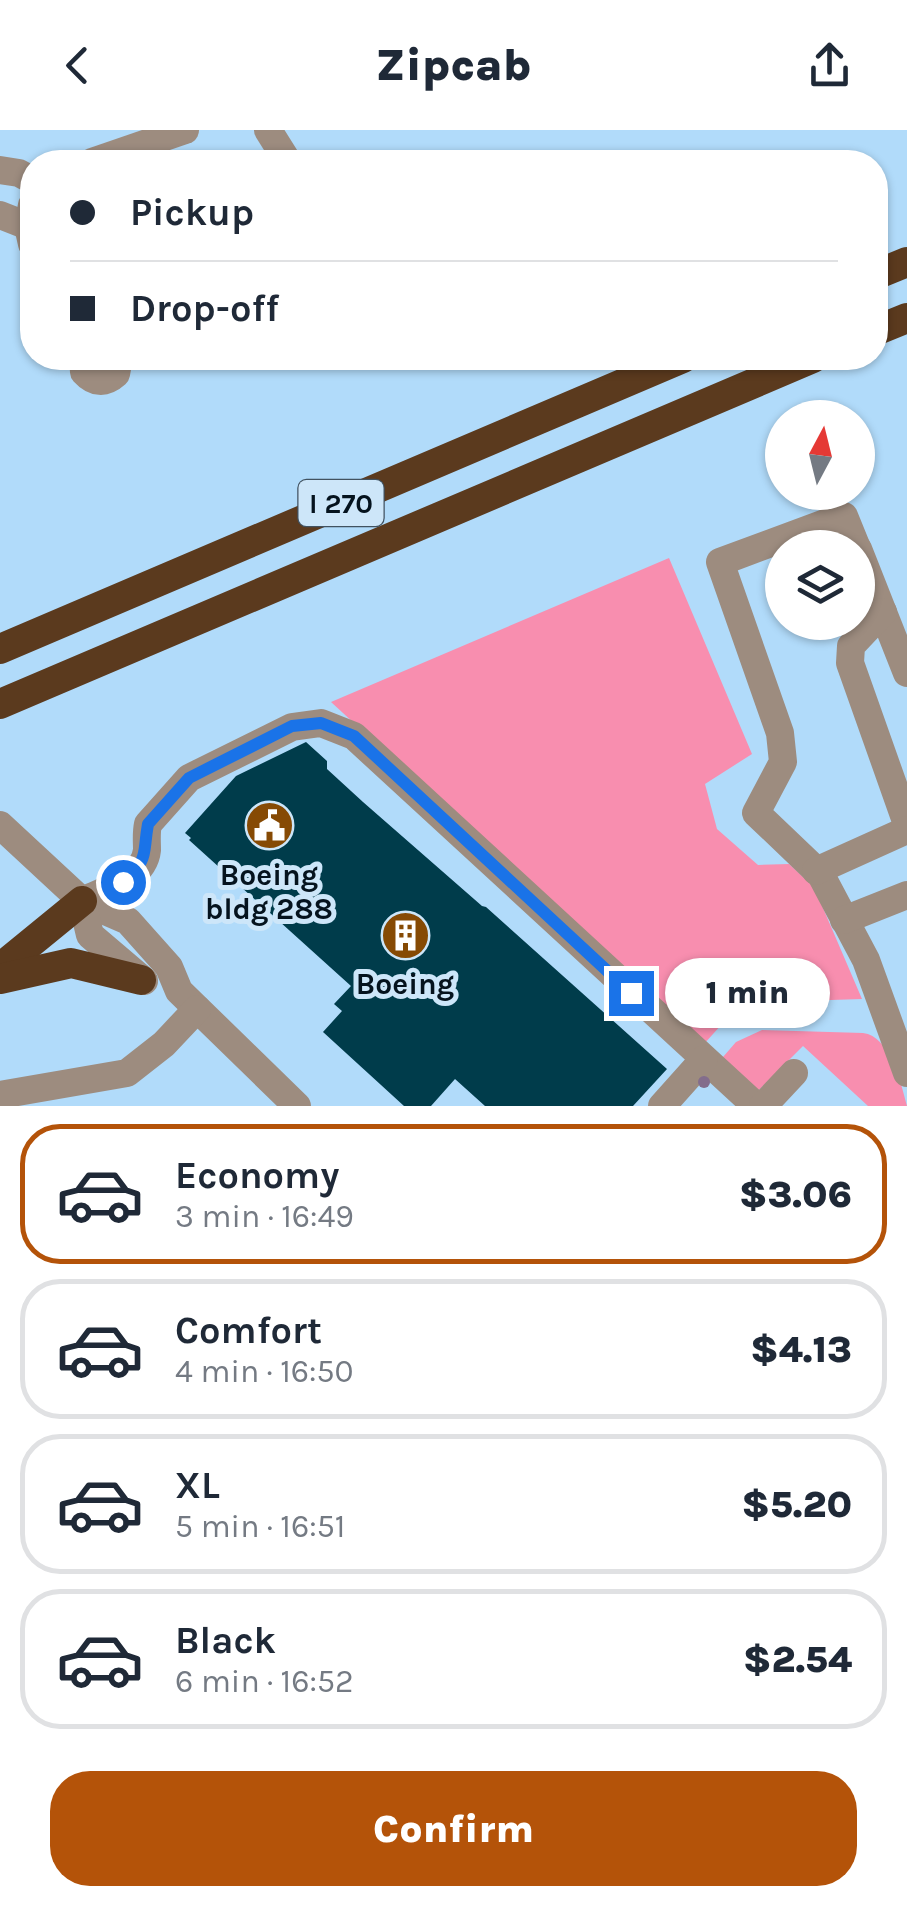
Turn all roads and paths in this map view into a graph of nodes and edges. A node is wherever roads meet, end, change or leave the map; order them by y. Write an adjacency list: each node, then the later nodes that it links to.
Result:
1 (185, 130): 2 (street)
2 (127, 150)
3 (84, 370): 4 (street)
4 (117, 370)
5 (655, 370): 12 (highway, I 270)
6 (786, 370): 14 (highway, I 270)
7 (806, 530): 8 (street)
8 (850, 530)
9 (765, 545): 17 (street)
10 (875, 592): 11 (street)
11 (883, 612): 13 (street); 16 (street)
12 (0, 648)
13 (907, 673)
14 (0, 704)
15 (0, 825): 19 (street)
16 (907, 827): 17 (street)
17 (816, 870): 20 (street)
18 (907, 896): 20 (street)
19 (82, 900): 21 (highway); 23 (street); 24 (street); 25 (street)
20 (844, 920): 27 (street)
21 (0, 968)
22 (0, 979): 23 (highway)
23 (140, 980): 24 (street)
24 (188, 1000): 28 (street); 29 (street)
25 (704, 1059): 30 (street); 31 (street)
26 (794, 1072): 31 (street)
27 (907, 1074)
28 (0, 1095)
29 (298, 1106)
30 (662, 1106)
31 (760, 1106)

